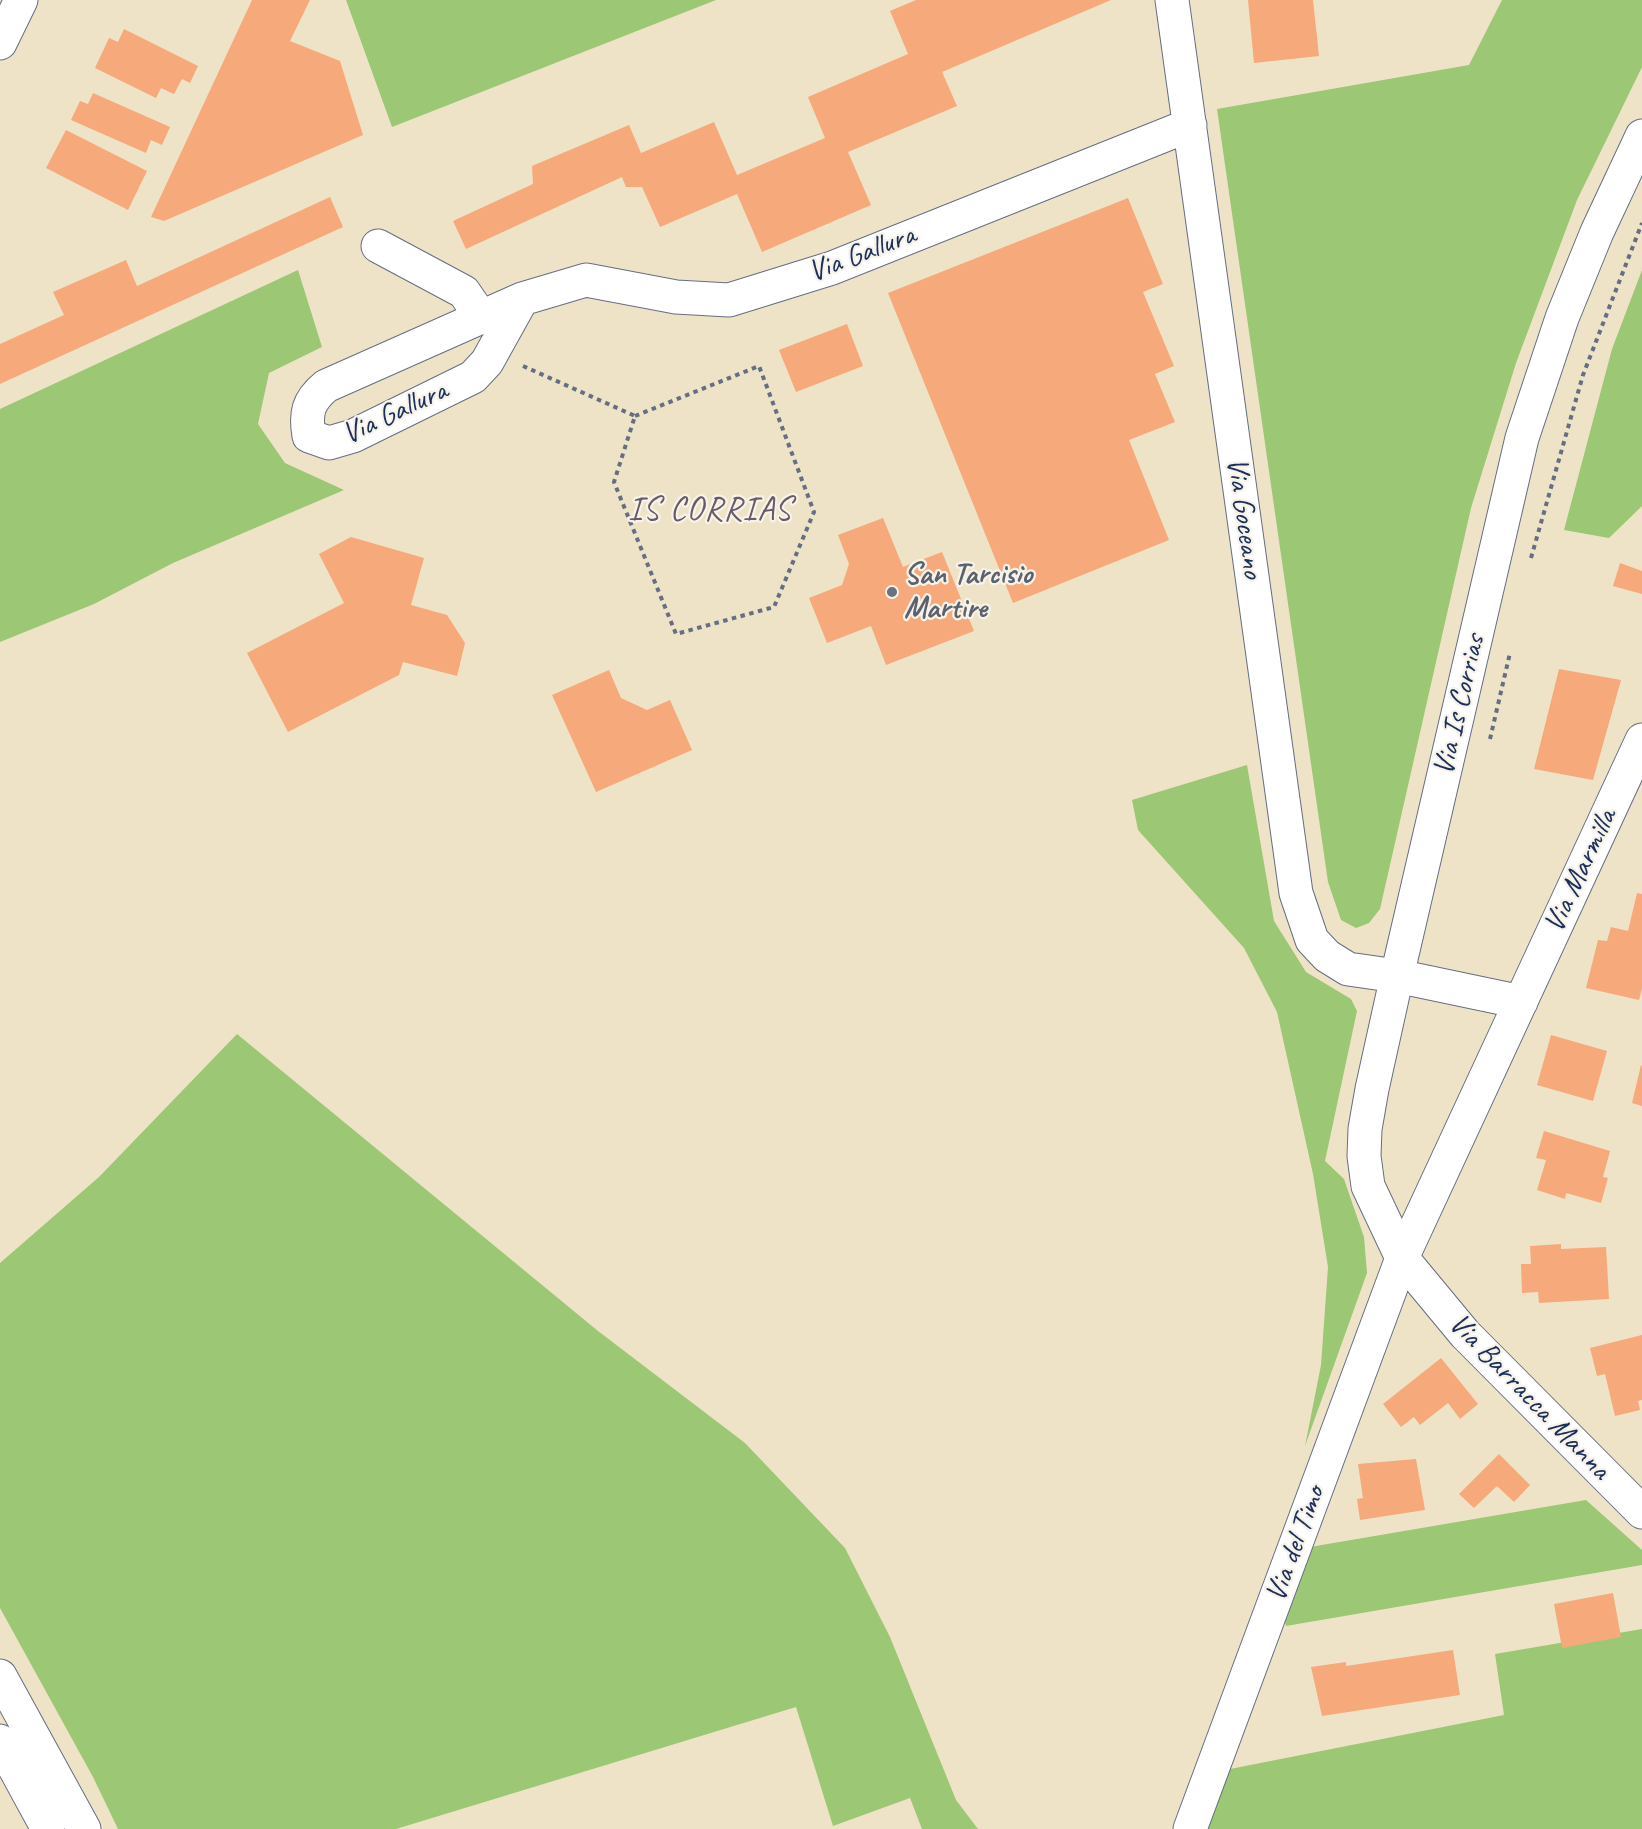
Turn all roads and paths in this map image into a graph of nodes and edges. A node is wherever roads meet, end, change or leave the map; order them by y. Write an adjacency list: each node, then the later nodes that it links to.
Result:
1 (21, 0): 3 (main road)
2 (1172, 0): 4 (main road, Via Goceano)
3 (0, 43)
4 (1190, 125): 8 (main road, Via Gallura); 16 (main road, Via Goceano)
5 (1642, 136): 16 (main road, Via Is Corrias)
6 (1642, 223): 12 (path)
7 (378, 246): 9 (main road)
8 (522, 299): 9 (main road, Via Gallura); 10 (main road, Via Gallura)
9 (481, 317): 10 (main road, Via Gallura)
10 (492, 352): 11 (path)
11 (635, 416): 11 (path)
12 (1531, 561)
13 (1510, 649): 14 (path)
14 (1489, 740)
15 (1642, 740): 17 (main road, Via Marmilla)
16 (1396, 976): 17 (main road); 18 (main road, Via Is Corrias)
17 (1521, 1002): 18 (main road, Via Marmilla)
18 (1410, 1269): 19 (main road, Via Barracca Manna); 24 (main road, Via del Timo)
19 (1642, 1512)
20 (0, 1676): 23 (main road)
21 (0, 1741): 22 (main road)
22 (48, 1829)
23 (84, 1829)
24 (1190, 1829)

